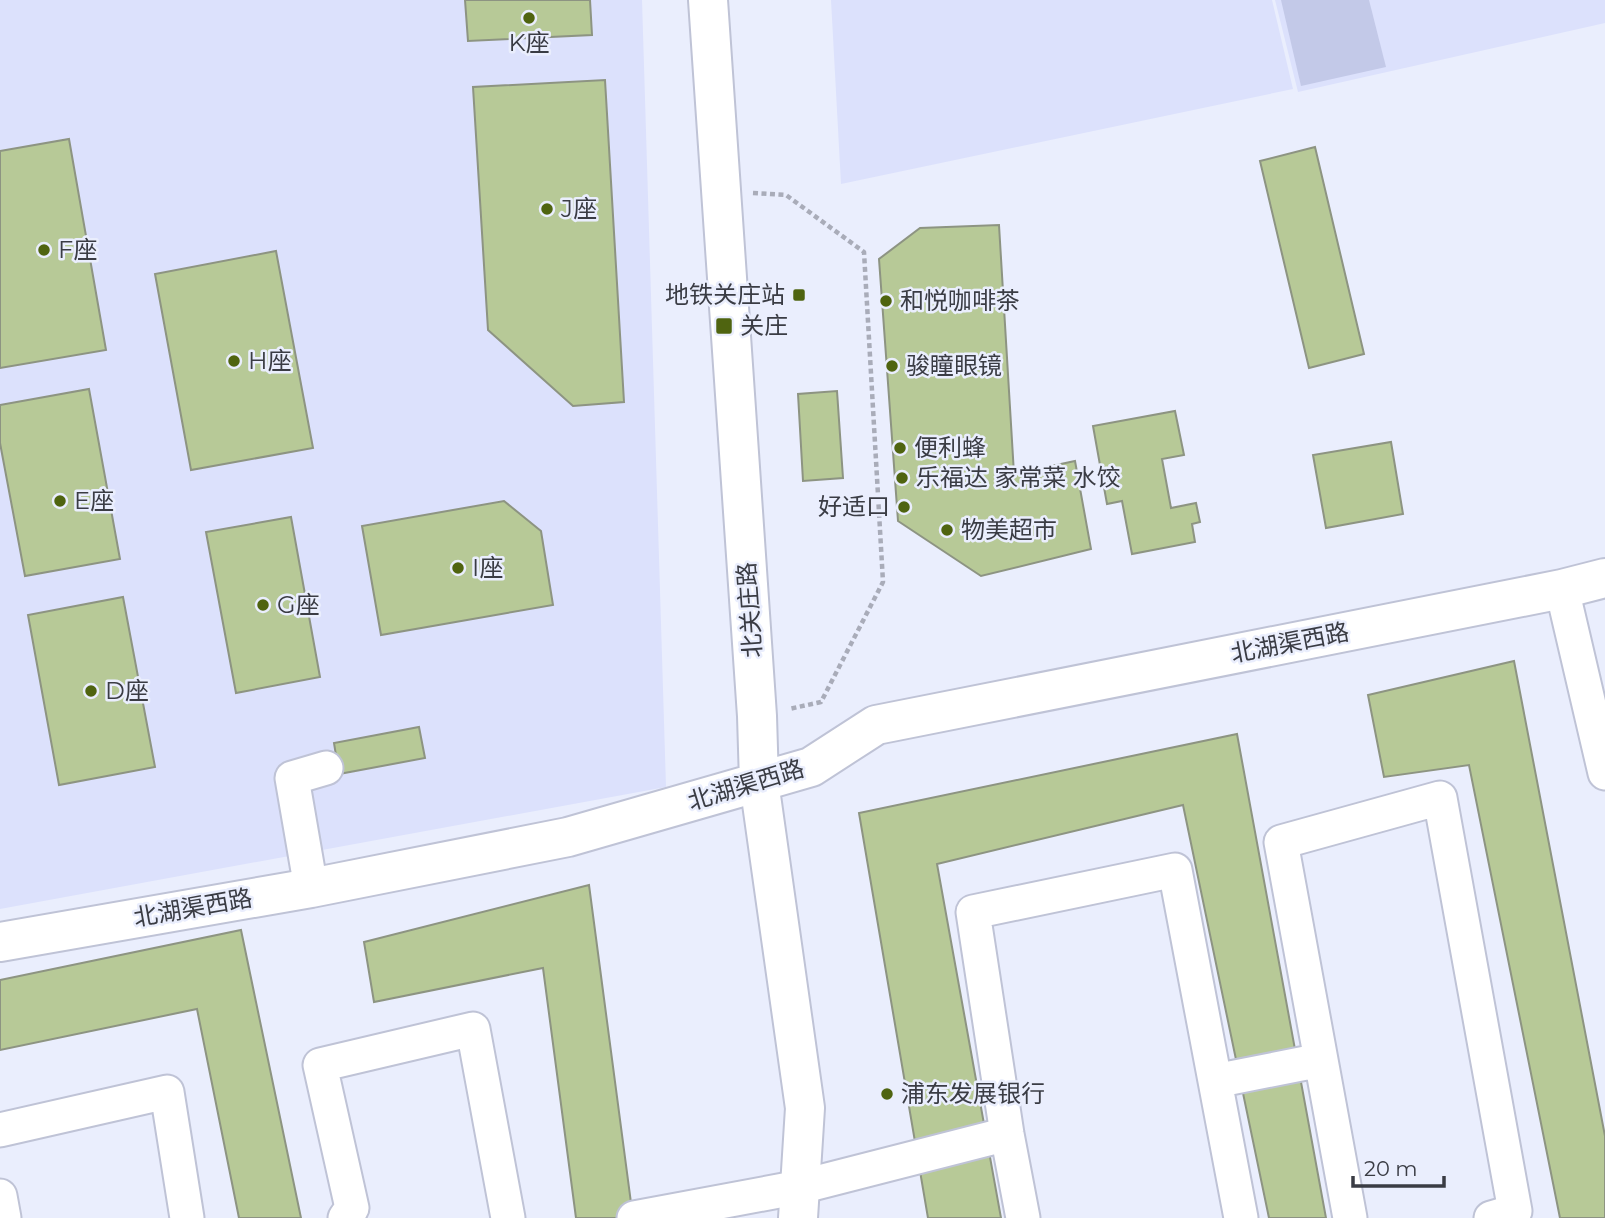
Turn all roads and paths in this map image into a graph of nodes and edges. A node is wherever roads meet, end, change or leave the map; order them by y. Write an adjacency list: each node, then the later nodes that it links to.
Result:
1 (708, 0): 2 (street, 北关庄路)
2 (721, 191): 5 (street, 北关庄路); 5 (path)
3 (1605, 578): 4 (street, 北湖渠西路)
4 (1562, 589): 7 (street); 8 (street, 北湖渠西路)
5 (757, 716): 8 (street, 北关庄路)
6 (326, 768): 9 (street)
7 (1605, 773)
8 (759, 782): 9 (street, 北湖渠西路); 16 (street, 北关庄路)
9 (311, 888): 10 (street, 北湖渠西路)
10 (0, 942)
11 (1321, 1060): 12 (street); 24 (street); 25 (street)
12 (1215, 1080): 14 (street); 23 (street)
13 (0, 1130): 18 (street)
14 (1007, 1133): 16 (street); 22 (street)
15 (0, 1196): 17 (street)
16 (799, 1202): 21 (street)
17 (4, 1218)
18 (187, 1218)
19 (345, 1218): 20 (street)
20 (508, 1218)
21 (634, 1218)
22 (1023, 1218)
23 (1241, 1218)
24 (1350, 1218)
25 (1491, 1218)

